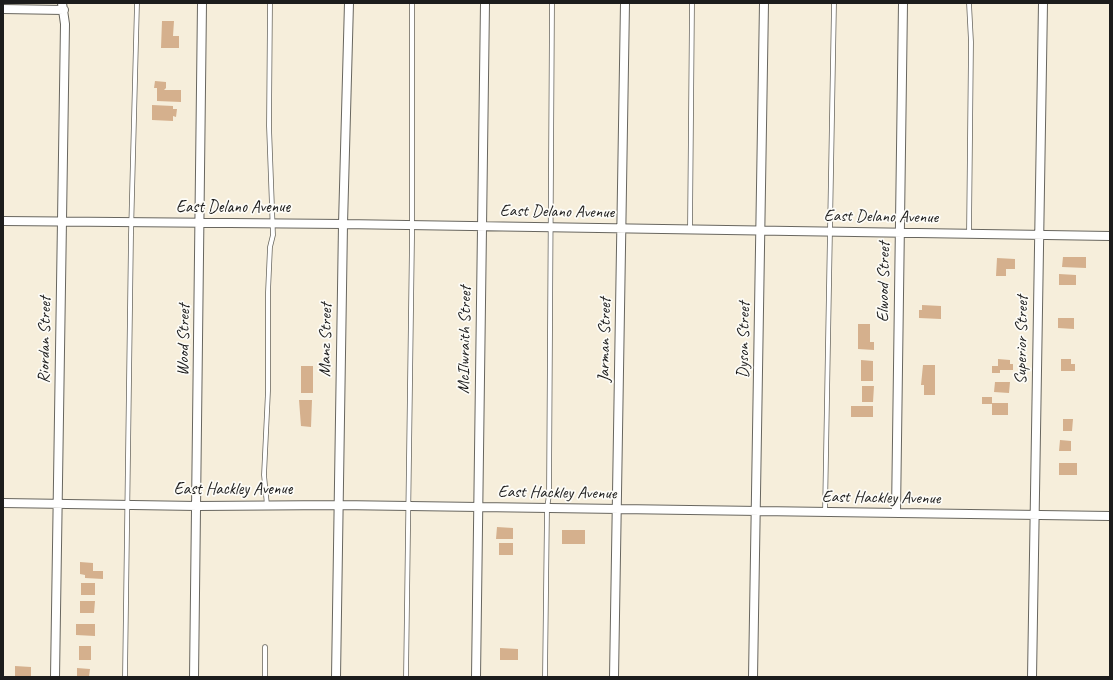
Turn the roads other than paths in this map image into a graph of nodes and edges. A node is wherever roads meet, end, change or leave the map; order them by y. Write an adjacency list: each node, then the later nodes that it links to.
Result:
1 (137, 3): 19 (lane)
2 (202, 3): 20 (street, Wood Street)
3 (270, 3): 21 (lane)
4 (349, 3): 22 (street, Manz Street)
5 (412, 3): 23 (lane)
6 (485, 3): 24 (street, McIlwraith Street)
7 (552, 3): 25 (lane)
8 (624, 3): 26 (street, Jarman Street)
9 (692, 3): 27 (lane)
10 (764, 3): 28 (street, Dyson Street)
11 (834, 3): 29 (lane)
12 (903, 3): 30 (street, Elwood Street)
13 (969, 3): 31 (lane)
14 (1043, 3): 32 (street, Superior Street)
15 (63, 6): 16 (street); 18 (street, Riordan Street)
16 (3, 9)
17 (3, 222): 18 (street, East Delano Avenue)
18 (62, 222): 19 (street, East Delano Avenue); 35 (street, Riordan Street)
19 (132, 222): 20 (street, East Delano Avenue); 36 (lane)
20 (200, 223): 21 (street, East Delano Avenue); 39 (street, Wood Street)
21 (272, 223): 22 (street, East Delano Avenue); 37 (lane)
22 (343, 224): 23 (street, East Delano Avenue); 38 (street, Manz Street)
23 (413, 225): 24 (street, East Delano Avenue); 40 (lane)
24 (482, 226): 25 (street, East Delano Avenue); 41 (street, McIlwraith Street)
25 (551, 227): 26 (street, East Delano Avenue); 42 (lane)
26 (622, 228): 27 (street, East Delano Avenue); 43 (street, Jarman Street)
27 (690, 229): 28 (street, East Delano Avenue)
28 (760, 230): 29 (street, East Delano Avenue); 44 (street, Dyson Street)
29 (830, 232): 30 (street, East Delano Avenue); 45 (lane)
30 (899, 233): 31 (street, East Delano Avenue); 46 (street, Elwood Street)
31 (969, 234): 32 (street, East Delano Avenue)
32 (1039, 235): 33 (street, East Delano Avenue); 47 (street, Superior Street)
33 (1110, 236)
34 (3, 503): 35 (street, East Hackley Avenue)
35 (58, 504): 36 (street, East Hackley Avenue); 50 (street, Riordan Street)
36 (128, 505): 39 (street, East Hackley Avenue); 51 (lane)
37 (267, 505): 38 (street, East Hackley Avenue); 39 (street, East Hackley Avenue)
38 (339, 505): 40 (street, East Hackley Avenue); 54 (street, Manz Street)
39 (197, 506): 52 (street, Wood Street)
40 (408, 506): 41 (street, East Hackley Avenue); 55 (lane)
41 (478, 507): 42 (street, East Hackley Avenue); 56 (street, McIlwraith Street)
42 (547, 508): 43 (street, East Hackley Avenue); 57 (lane)
43 (617, 509): 44 (street, East Hackley Avenue); 58 (street, Jarman Street)
44 (756, 511): 45 (street, East Hackley Avenue); 59 (street, Dyson Street)
45 (825, 512): 46 (street, East Hackley Avenue)
46 (896, 513): 47 (street, East Hackley Avenue)
47 (1035, 515): 48 (street, East Hackley Avenue); 60 (street, Superior Street)
48 (1110, 516)
49 (265, 647): 53 (lane)
50 (55, 677)
51 (125, 677)
52 (194, 677)
53 (265, 677)
54 (336, 677)
55 (406, 677)
56 (476, 677)
57 (545, 677)
58 (614, 677)
59 (753, 677)
60 (1032, 677)

